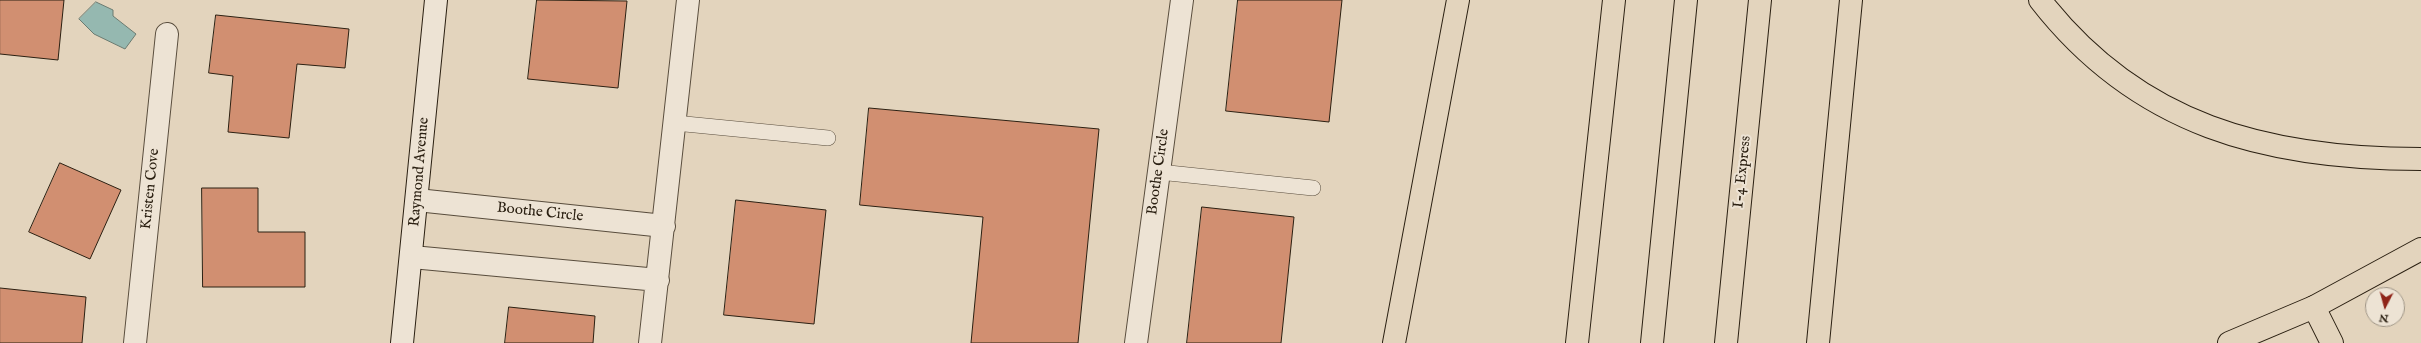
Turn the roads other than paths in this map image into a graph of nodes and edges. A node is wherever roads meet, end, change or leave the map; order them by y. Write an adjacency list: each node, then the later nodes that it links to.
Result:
1 (436, 0): 16 (street, Raymond Avenue)
2 (688, 0): 11 (street)
3 (1182, 0): 14 (street, Boothe Circle)
4 (1458, 0): 26 (main road)
5 (1614, 0): 27 (main road)
6 (1686, 0): 28 (main road)
7 (1760, 0): 29 (main road, I-4 Express)
8 (1851, 0): 30 (main road)
9 (2040, 0): 13 (main road)
10 (167, 34): 22 (street, Kristen Cove)
11 (675, 123): 12 (lane); 17 (street)
12 (828, 138)
13 (2421, 159)
14 (1159, 172): 15 (lane); 25 (street, Boothe Circle)
15 (1313, 188)
16 (417, 200): 17 (street, Boothe Circle); 19 (street, Raymond Avenue)
17 (664, 226): 20 (street)
18 (2421, 249): 21 (main road)
19 (412, 256): 20 (street); 23 (street, Raymond Avenue)
20 (658, 280): 24 (street)
21 (2314, 307): 31 (main road); 32 (main road)
22 (135, 343)
23 (402, 343)
24 (650, 343)
25 (1136, 343)
26 (1394, 343)
27 (1577, 343)
28 (1652, 343)
29 (1726, 343)
30 (1818, 343)
31 (2229, 343)
32 (2332, 343)

